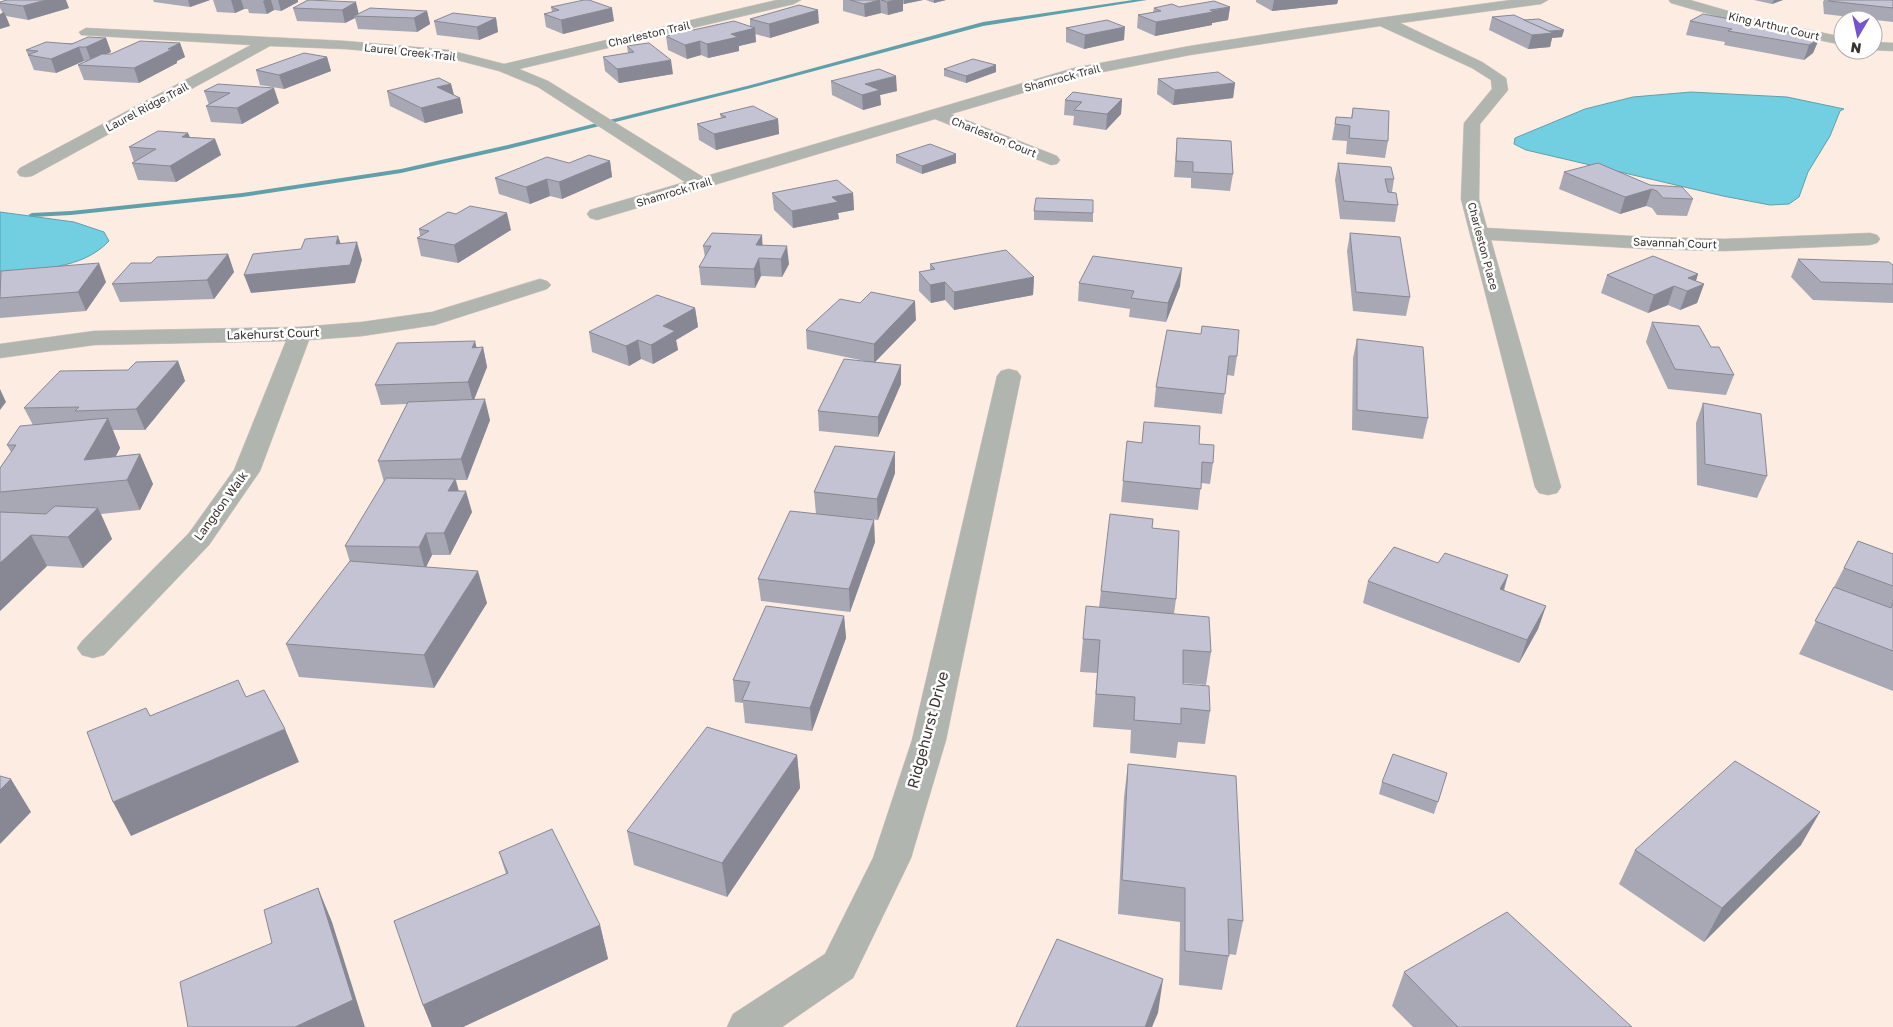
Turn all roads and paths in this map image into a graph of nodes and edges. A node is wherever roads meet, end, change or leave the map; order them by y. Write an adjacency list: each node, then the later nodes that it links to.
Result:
1 (794, 0): 8 (street, Charleston Trail)
2 (1541, 0): 4 (street, Shamrock Trail)
3 (1676, 0): 6 (street, King Arthur Court)
4 (1380, 21): 9 (street, Shamrock Trail); 14 (street, Charleston Place)
5 (86, 32): 7 (street, Laurel Creek Trail)
6 (1833, 39)
7 (268, 42): 8 (street, Laurel Creek Trail); 11 (street, Laurel Ridge Trail)
8 (504, 68): 12 (street, Laurel Creek Trail)
9 (936, 114): 10 (street, Charleston Court); 12 (street, Shamrock Trail)
10 (1051, 160)
11 (26, 172)
12 (701, 184): 13 (street, Shamrock Trail)
13 (597, 214)
14 (1479, 233): 15 (street, Savannah Court); 20 (street, Charleston Place)
15 (1870, 239)
16 (540, 286): 17 (street, Lakehurst Court)
17 (300, 334): 18 (street, Lakehurst Court); 21 (street, Langdon Walk)
18 (0, 351)
19 (1009, 376): 22 (street, Ridgehurst Drive)
20 (1548, 487)
21 (93, 648)
22 (748, 1027)

